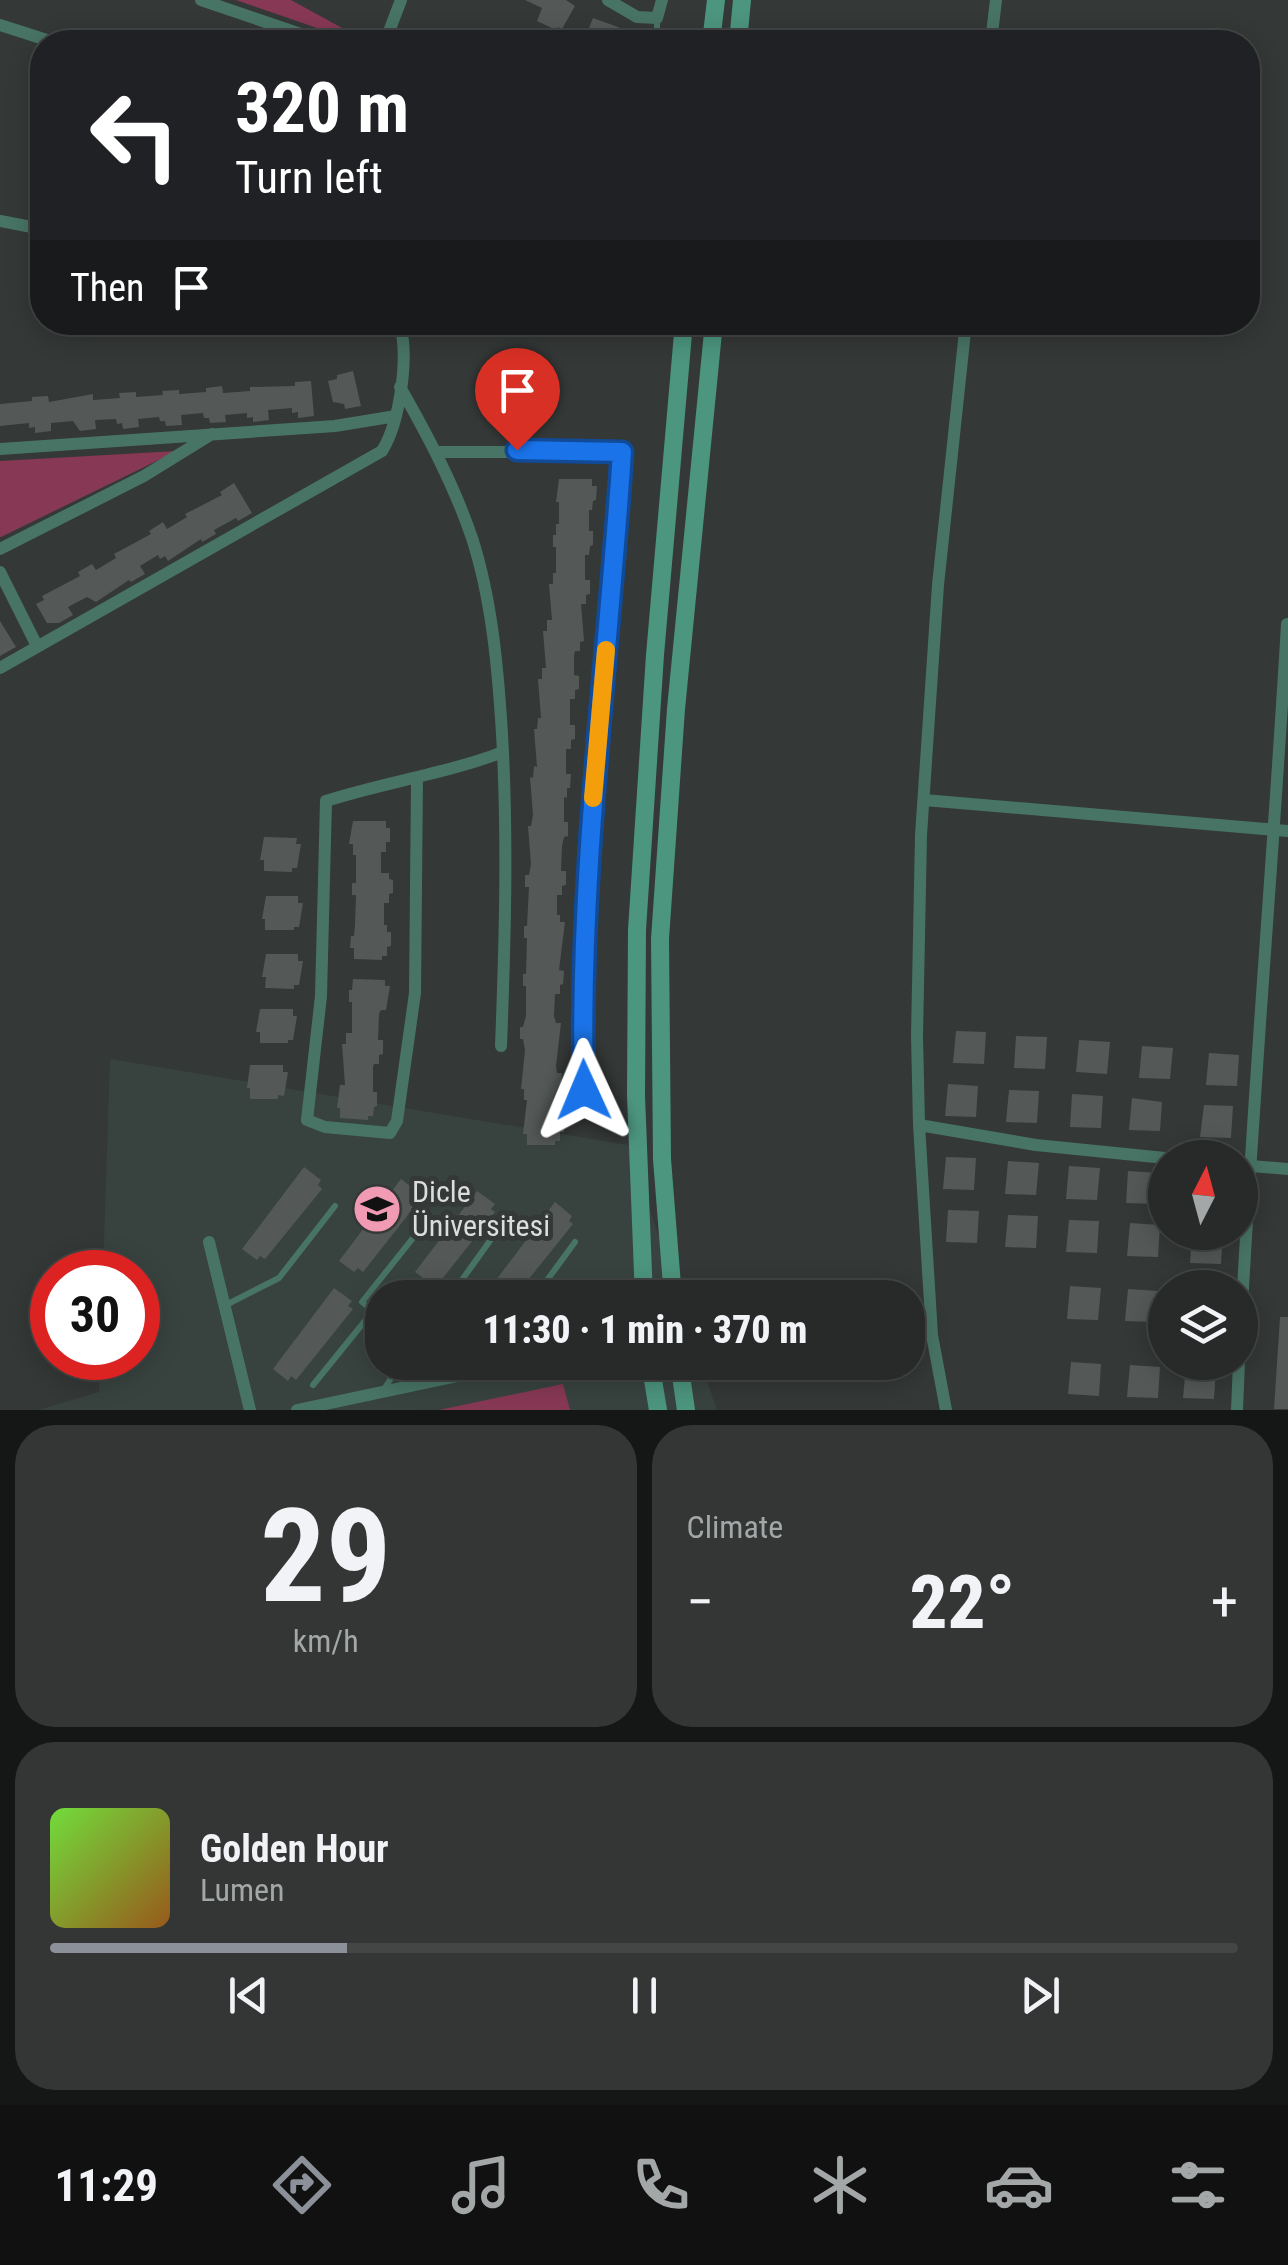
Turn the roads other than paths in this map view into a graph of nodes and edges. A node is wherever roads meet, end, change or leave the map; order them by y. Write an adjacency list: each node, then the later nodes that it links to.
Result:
1 (201, 0): 10 (street)
2 (401, 0): 11 (street)
3 (608, 0): 8 (street)
4 (662, 0): 8 (street)
5 (716, 0): 13 (street)
6 (742, 0): 14 (street)
7 (996, 0): 15 (street)
8 (657, 18): 12 (lane)
9 (0, 25): 16 (street)
10 (289, 30)
11 (390, 30)
12 (657, 30)
13 (713, 30)
14 (739, 30)
15 (992, 30)
16 (30, 35)
17 (0, 221): 18 (street)
18 (30, 227)
19 (404, 335): 23 (street)
20 (683, 335): 52 (street)
21 (713, 335): 53 (street)
22 (965, 335): 35 (street)
23 (400, 388): 24 (street); 27 (street)
24 (396, 416): 25 (street); 31 (street)
25 (214, 433): 26 (street); 28 (street)
26 (0, 450)
27 (435, 452): 33 (street); 38 (street)
28 (0, 549)
29 (0, 572): 31 (street)
30 (1287, 624): 36 (street)
31 (37, 646): 32 (street)
32 (0, 668)
33 (503, 752): 34 (street); 37 (street)
34 (418, 778): 34 (street)
35 (924, 800): 36 (street); 39 (street)
36 (1282, 831): 40 (street)
37 (501, 1046)
38 (584, 1090)
39 (919, 1125): 41 (street); 67 (street)
40 (1247, 1140)
41 (1148, 1156)
42 (1258, 1167): 43 (street)
43 (1288, 1169)
44 (335, 1206): 54 (lane)
45 (426, 1223): 49 (lane)
46 (497, 1232): 50 (lane)
47 (209, 1242): 54 (street)
48 (576, 1242): 51 (lane)
49 (380, 1280)
50 (462, 1280)
51 (548, 1280)
52 (643, 1280)
53 (671, 1280)
54 (224, 1306): 63 (street)
55 (365, 1322): 61 (lane)
56 (390, 1380): 62 (lane)
57 (439, 1380): 62 (street)
58 (653, 1380): 65 (street)
59 (682, 1380): 66 (street)
60 (1238, 1380): 68 (street)
61 (313, 1384)
62 (383, 1392): 64 (street)
63 (250, 1410)
64 (297, 1410)
65 (658, 1410)
66 (686, 1410)
67 (946, 1410)
68 (1237, 1410)

